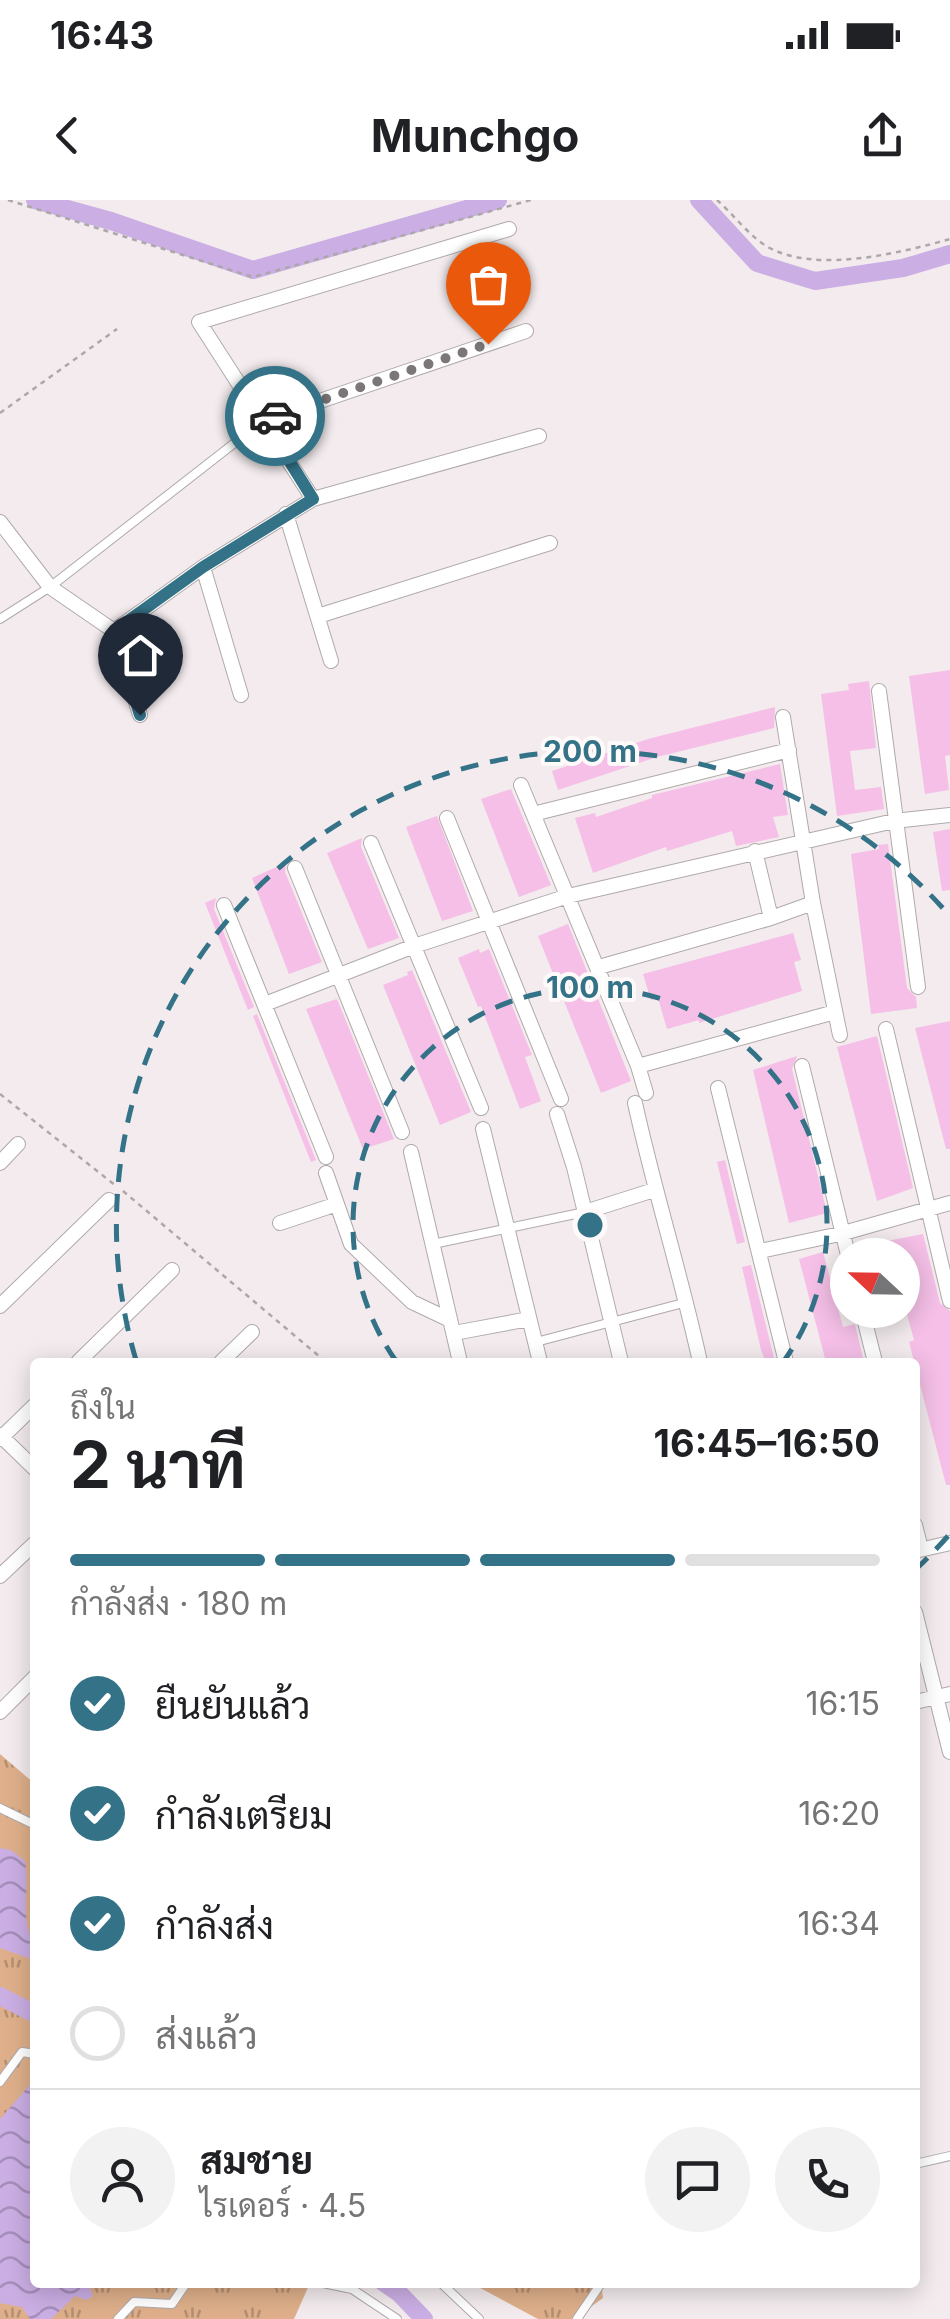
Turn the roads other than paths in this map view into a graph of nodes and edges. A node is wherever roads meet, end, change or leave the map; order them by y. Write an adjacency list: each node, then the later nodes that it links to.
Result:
1 (509, 229): 3 (street)
2 (526, 332): 3 (street)
3 (264, 420): 5 (street); 10 (lane)
4 (538, 436): 5 (street)
5 (313, 499): 6 (street)
6 (286, 514): 9 (street); 11 (street)
7 (0, 522): 10 (street)
8 (550, 543): 11 (street)
9 (203, 567): 13 (street); 16 (street)
10 (50, 587): 12 (lane); 13 (street)
11 (318, 616): 14 (street)
12 (0, 619)
13 (114, 631): 17 (street)
14 (331, 661)
15 (878, 691): 24 (street)
16 (240, 695)
17 (140, 715)
18 (783, 717): 19 (street)
19 (789, 750): 21 (street); 25 (street)
20 (521, 785): 21 (street)
21 (533, 814): 29 (street)
22 (950, 816): 24 (street)
23 (448, 818): 33 (street)
24 (894, 821): 25 (street); 37 (street)
25 (804, 840): 27 (street); 30 (street)
26 (371, 843): 34 (street)
27 (755, 851): 29 (street); 32 (street)
28 (295, 868): 36 (street)
29 (568, 896): 33 (street); 35 (street)
30 (813, 903): 32 (street); 39 (street)
31 (224, 905): 38 (street)
32 (771, 918): 35 (street)
33 (491, 921): 34 (street); 58 (street)
34 (414, 946): 36 (street); 45 (street)
35 (599, 967): 42 (street)
36 (338, 976): 38 (street); 47 (street)
37 (918, 987)
38 (265, 1004): 50 (street)
39 (835, 1012): 41 (street); 42 (street)
40 (886, 1029): 57 (street)
41 (840, 1035)
42 (638, 1066): 53 (street)
43 (802, 1066): 61 (street)
44 (718, 1088): 64 (street)
45 (481, 1108)
46 (483, 1129): 60 (street)
47 (402, 1132)
48 (18, 1144): 51 (street)
49 (412, 1152): 63 (street)
50 (326, 1157)
51 (0, 1163)
52 (326, 1173): 56 (street)
53 (654, 1190): 58 (street); 67 (street)
54 (109, 1200): 68 (street)
55 (950, 1203): 57 (street)
56 (337, 1204): 59 (street); 71 (street)
57 (926, 1208): 61 (street); 66 (street)
58 (584, 1212): 60 (lane); 70 (street)
59 (280, 1223)
60 (509, 1230): 63 (lane); 69 (street)
61 (840, 1234): 62 (street); 64 (street)
62 (842, 1238)
63 (433, 1244): 71 (street)
64 (760, 1251): 81 (street)
65 (172, 1270): 75 (street)
66 (950, 1301)
67 (687, 1302): 70 (lane); 80 (street)
68 (0, 1306)
69 (530, 1319): 71 (street); 74 (street)
70 (613, 1321): 74 (lane); 79 (street)
71 (452, 1327): 77 (street)
72 (866, 1328): 82 (street)
73 (252, 1332): 76 (street)
74 (535, 1342): 78 (street)
75 (82, 1358)
76 (225, 1358)
77 (459, 1358)
78 (539, 1358)
79 (620, 1358)
80 (699, 1358)
81 (785, 1358)
82 (874, 1358)
83 (30, 1410): 84 (street)
84 (1, 1437): 85 (street)
85 (30, 1465)
86 (950, 1542): 88 (street)
87 (30, 1547): 89 (street)
88 (920, 1550)
89 (0, 1576)
90 (920, 1627): 92 (street)
91 (30, 1683): 93 (street)
92 (943, 1696): 94 (street)
93 (0, 1712)
94 (950, 1752)
95 (0, 1808): 96 (lane)
96 (30, 1823)
97 (30, 2053): 98 (lane)
98 (0, 2082)
99 (950, 2156): 100 (lane)
100 (920, 2163)
101 (183, 2288): 105 (lane)
102 (347, 2288): 106 (lane)
103 (446, 2288): 107 (lane)
104 (598, 2288): 108 (lane)
105 (118, 2319)
106 (397, 2319)
107 (479, 2319)
108 (577, 2319)

